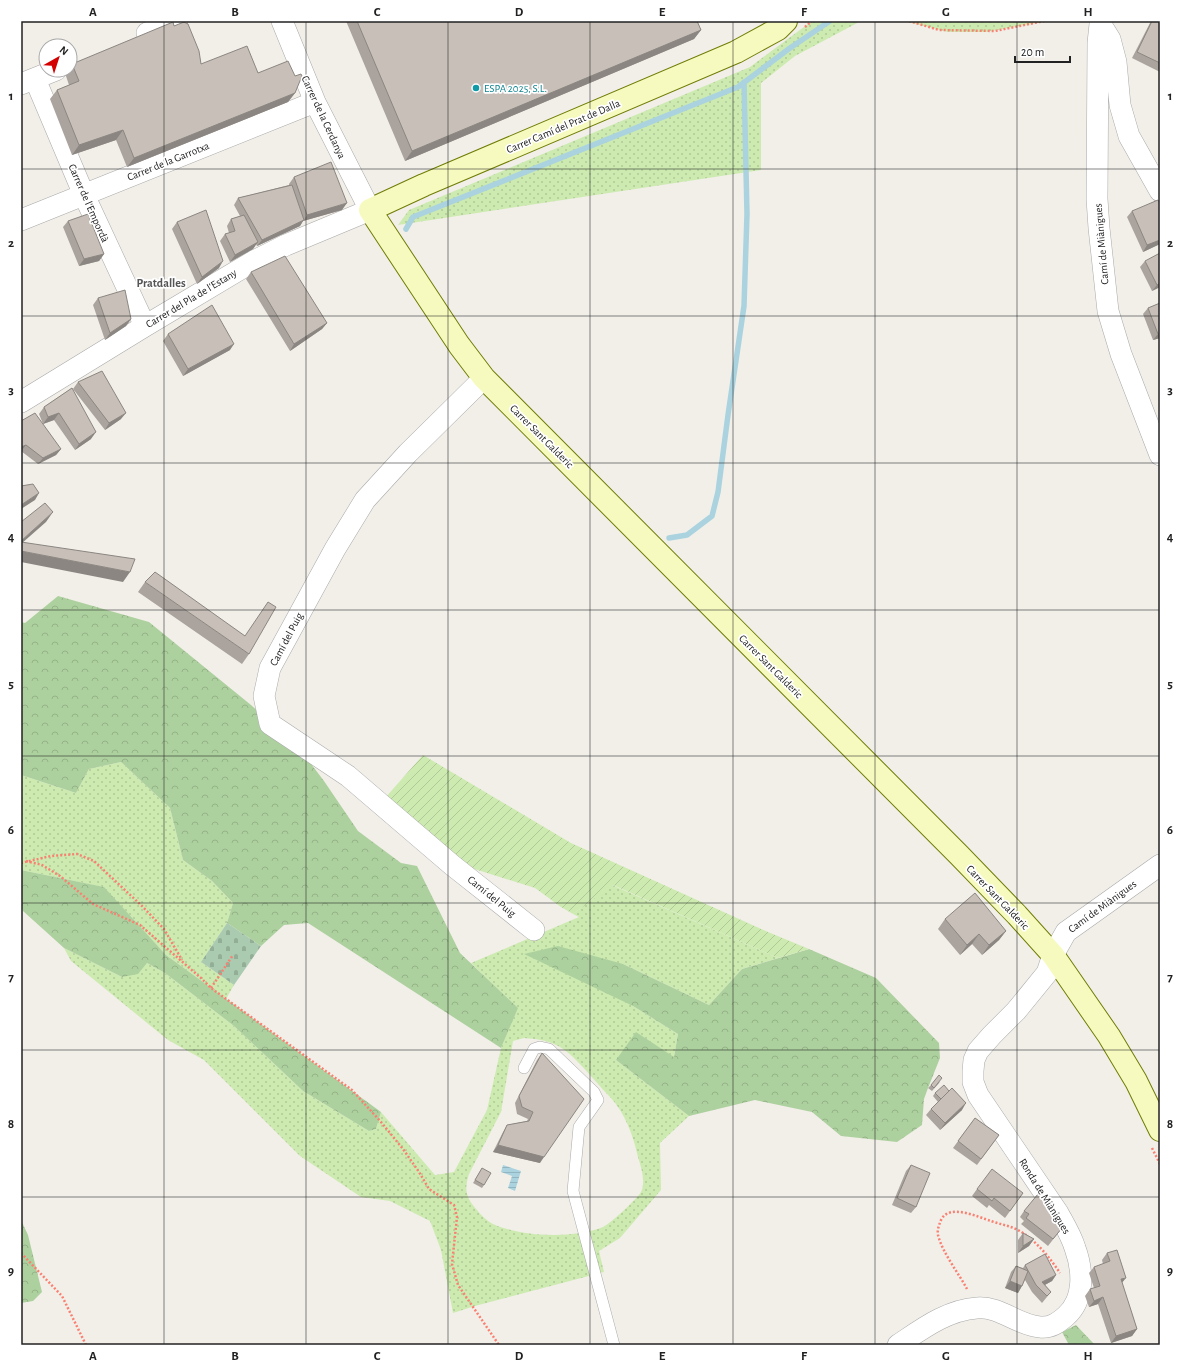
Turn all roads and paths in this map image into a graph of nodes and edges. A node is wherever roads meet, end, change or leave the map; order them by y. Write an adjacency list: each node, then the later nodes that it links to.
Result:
1 (177, 21): 8 (street)
2 (282, 21): 12 (street, Carrer de la Cerdanya)
3 (769, 21): 9 (street)
4 (786, 21): 9 (street, Carrer Camí del Prat de Dalla)
5 (909, 21): 6 (path)
6 (1044, 21)
7 (1099, 22): 13 (street); 20 (street, Camí de Miànigues)
8 (127, 41)
9 (755, 41): 15 (street, Carrer Camí del Prat de Dalla)
10 (38, 77): 11 (street)
11 (28, 81): 14 (street, Carrer de l'Empordà)
12 (315, 102): 14 (street, Carrer de la Garrotxa); 15 (street, Carrer de la Cerdanya)
13 (1157, 181)
14 (84, 195): 16 (street, Carrer de la Garrotxa); 17 (street, Carrer de l'Empordà)
15 (370, 210): 17 (street, Carrer del Pla de l'Estany); 18 (street, Carrer Sant Galderic)
16 (21, 220)
17 (145, 326): 19 (street, Carrer del Pla de l'Estany)
18 (484, 378): 24 (street, Camí del Puig); 27 (street, Carrer Sant Galderic)
19 (21, 402)
20 (1160, 455)
21 (26, 861): 22 (path); 26 (path); 26 (path)
22 (21, 863)
23 (1160, 865): 27 (street, Camí de Miànigues)
24 (534, 930)
25 (233, 955): 28 (path)
26 (183, 962): 28 (path)
27 (1050, 964): 30 (street, Carrer Sant Galderic); 32 (street, Ronda de Miànigues)
28 (211, 988): 35 (path)
29 (524, 1068): 36 (lane)
30 (1160, 1130)
31 (21, 1253): 34 (path)
32 (1079, 1297): 33 (street, Ronda de Miànigues); 33 (path)
33 (978, 1308): 37 (street, Ronda de Miànigues)
34 (86, 1345)
35 (499, 1345)
36 (614, 1345)
37 (898, 1345)

